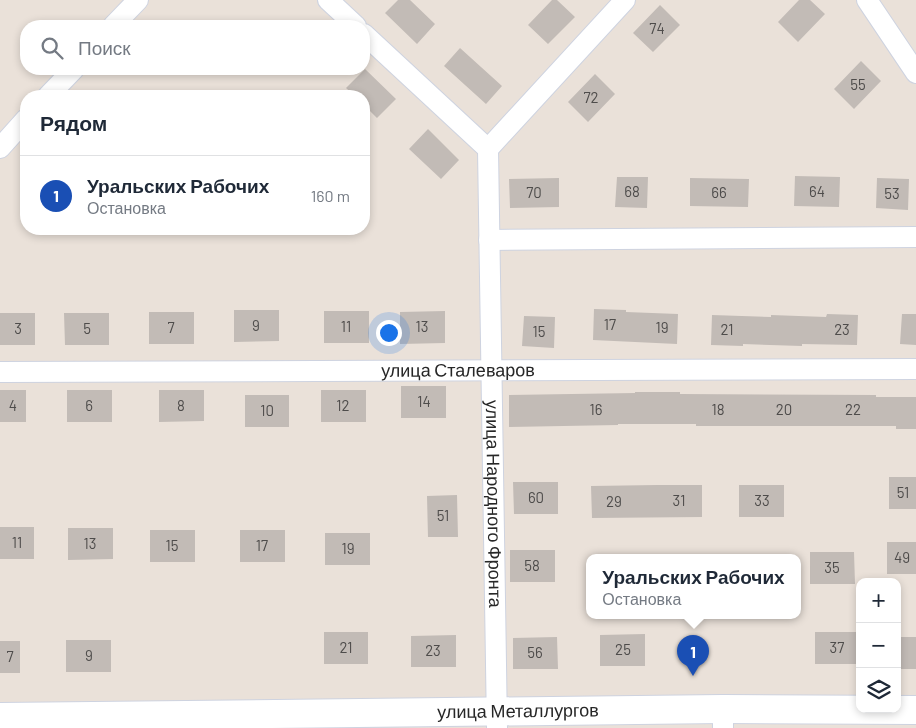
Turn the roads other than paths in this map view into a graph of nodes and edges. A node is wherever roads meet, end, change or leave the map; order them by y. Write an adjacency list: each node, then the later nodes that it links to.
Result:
1 (138, 0): 5 (street)
2 (328, 0): 6 (street)
3 (625, 0): 13 (street)
4 (867, 0): 8 (street)
5 (119, 20)
6 (350, 20)
7 (370, 40): 13 (street)
8 (916, 73)
9 (68, 75): 10 (street)
10 (54, 90)
11 (20, 126): 12 (street)
12 (0, 148)
13 (488, 149): 15 (street, улица Народного Фронта)
14 (916, 237): 15 (street)
15 (489, 240): 17 (street, улица Народного Фронта)
16 (916, 369): 17 (street, улица Сталеваров)
17 (490, 370): 18 (street, улица Сталеваров); 22 (street, улица Народного Фронта)
18 (0, 372)
19 (916, 710): 21 (main road, улица Металлургов)
20 (0, 717): 24 (main road, улица Металлургов)
21 (723, 719): 22 (main road, улица Металлургов)
22 (497, 720): 23 (main road, улица Металлургов)
23 (376, 721): 24 (main road, улица Металлургов)
24 (178, 722)

